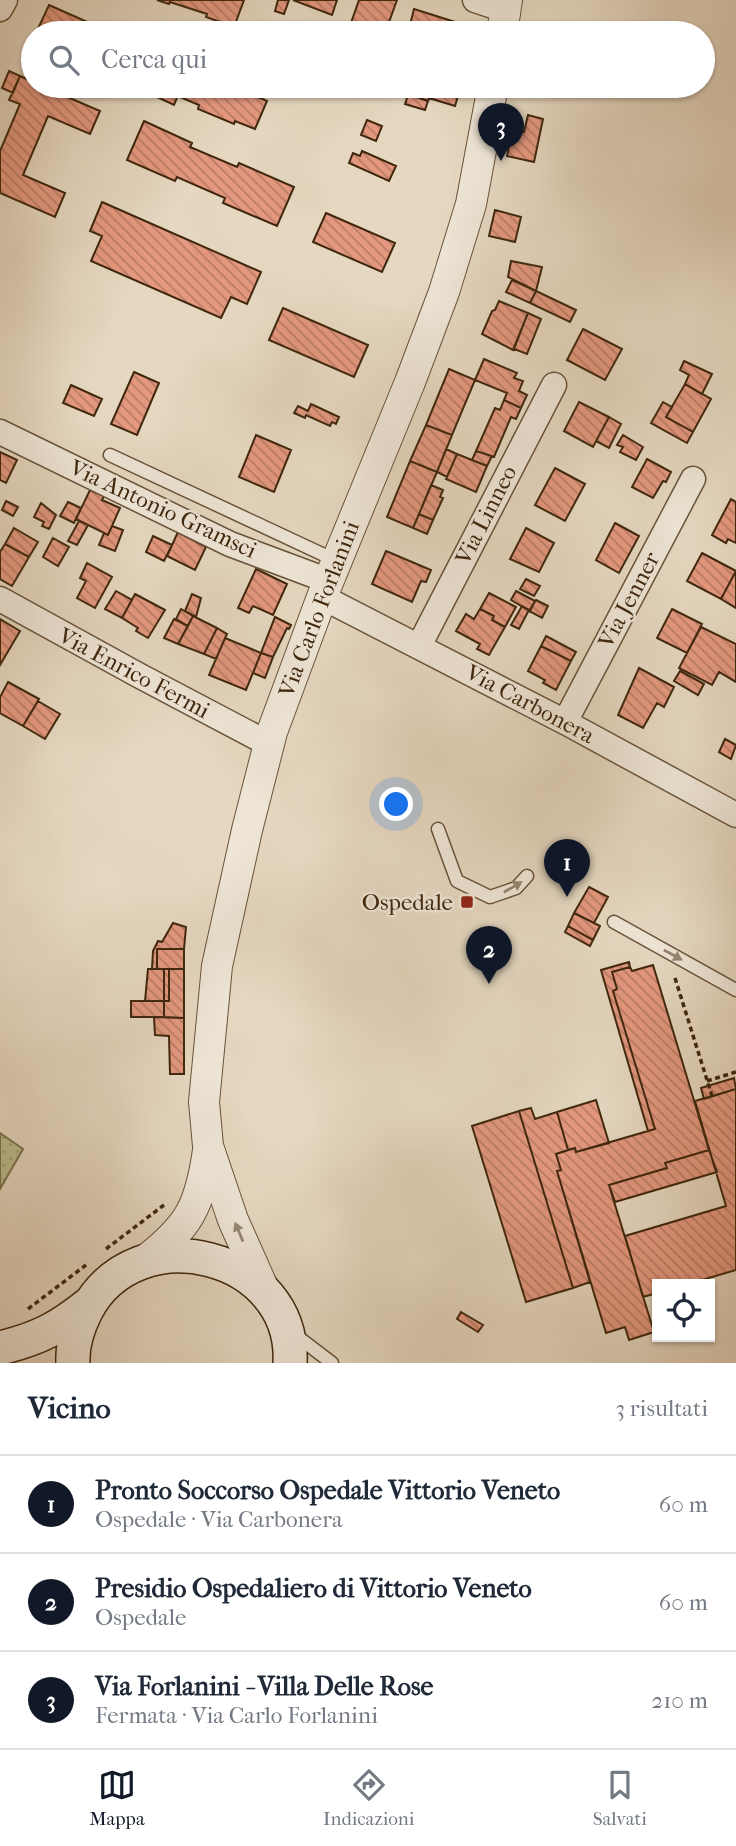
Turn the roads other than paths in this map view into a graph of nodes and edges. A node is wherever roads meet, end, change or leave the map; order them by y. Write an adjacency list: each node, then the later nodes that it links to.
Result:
1 (5, 0): 3 (street)
2 (475, 0): 4 (street)
3 (0, 9)
4 (504, 14)
5 (491, 98): 10 (street, Via Carlo Forlanini)
6 (554, 385): 12 (street, Via Linneo)
7 (0, 432): 10 (street, Via Antonio Gramsci)
8 (110, 455): 10 (lane)
9 (693, 479): 13 (street, Via Jenner)
10 (329, 580): 12 (street, Via Carbonera); 14 (street, Via Carlo Forlanini)
11 (0, 599): 14 (street, Via Enrico Fermi)
12 (419, 646): 13 (street, Via Carbonera)
13 (565, 722): 15 (street, Via Carbonera)
14 (269, 744): 20 (street, Via Carlo Forlanini)
15 (736, 815)
16 (438, 829): 17 (lane, one-way to 17)
17 (527, 876)
18 (614, 922): 19 (lane, one-way to 19)
19 (736, 990)
20 (208, 1146): 21 (street, Via Carlo Forlanini); 22 (street, Via Carlo Forlanini, one-way to 20)
21 (143, 1262): 22 (main road); 23 (main road)
22 (266, 1295): 24 (main road)
23 (92, 1301): 25 (main road); 28 (main road)
24 (284, 1326): 29 (main road); 30 (lane)
25 (0, 1348)
26 (0, 1354): 27 (main road)
27 (21, 1363)
28 (73, 1363)
29 (290, 1363)
30 (332, 1363)

